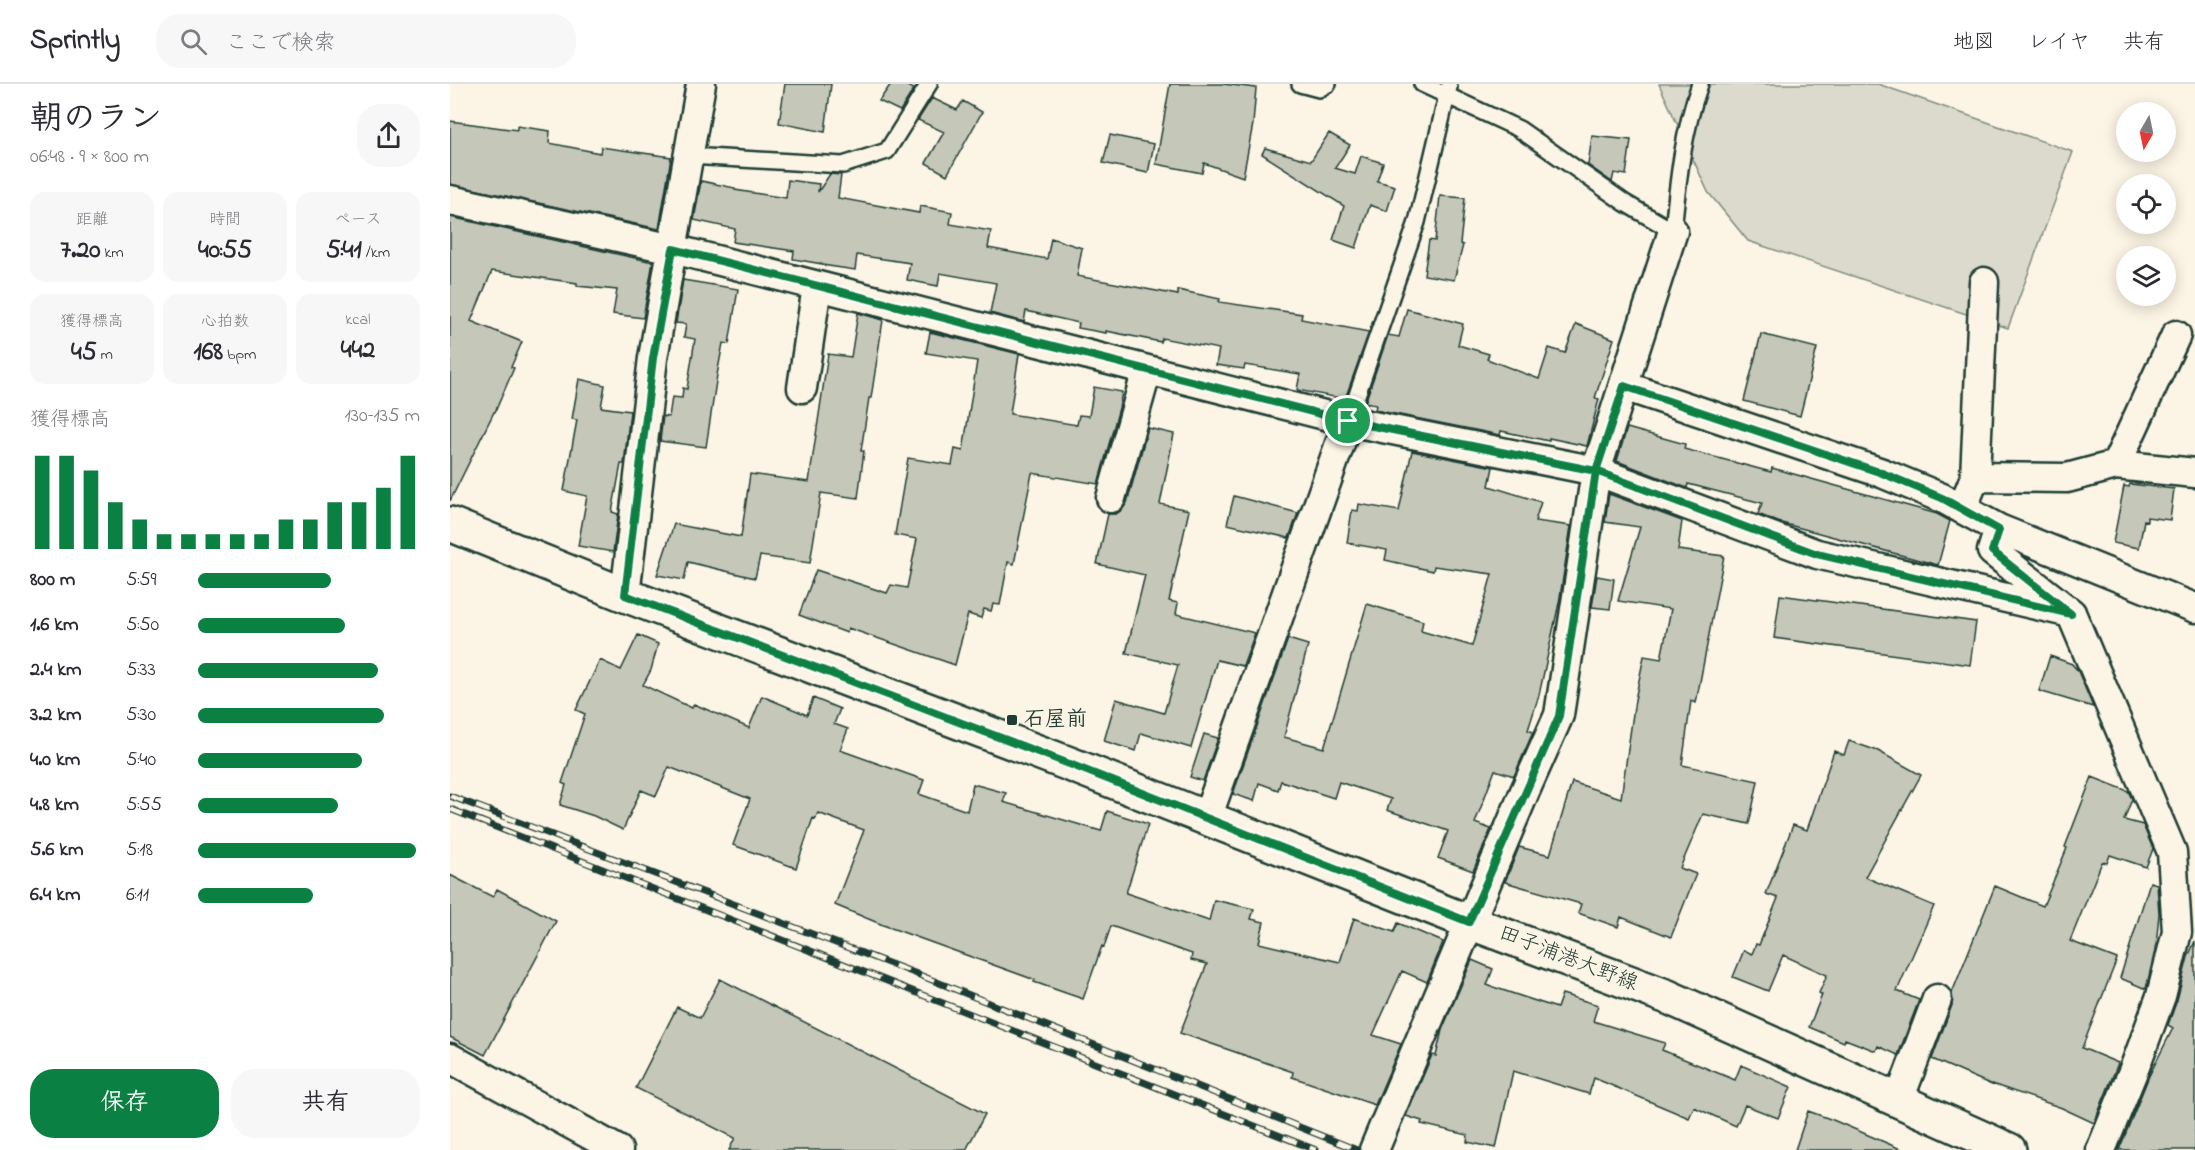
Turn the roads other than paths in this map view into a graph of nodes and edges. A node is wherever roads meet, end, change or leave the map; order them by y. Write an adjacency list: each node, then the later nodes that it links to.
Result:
1 (701, 84): 8 (street)
2 (929, 84): 8 (lane)
3 (1299, 84): 4 (lane)
4 (1328, 84)
5 (1422, 84): 7 (lane)
6 (1700, 84): 10 (lane)
7 (1449, 89): 10 (lane); 18 (lane)
8 (688, 156): 11 (street)
9 (450, 200): 11 (street)
10 (1673, 231): 16 (street)
11 (673, 249): 13 (street); 27 (street)
12 (1984, 282): 22 (street)
13 (817, 286): 15 (street); 17 (street)
14 (2176, 335): 19 (street)
15 (1147, 370): 18 (street); 23 (street)
16 (1624, 386): 20 (street); 24 (street)
17 (802, 388)
18 (1348, 421): 20 (street); 30 (street)
19 (2116, 465): 21 (street); 22 (street)
20 (1596, 471): 29 (street); 31 (street)
21 (2195, 473)
22 (1975, 477): 24 (street)
23 (1111, 498)
24 (1962, 509): 26 (street)
25 (450, 524): 27 (main road, 田子浦港大野線)
26 (1999, 530): 28 (street); 29 (street)
27 (625, 595): 30 (main road, 田子浦港大野線)
28 (2195, 608)
29 (2071, 614): 32 (street)
30 (1207, 818): 31 (main road, 田子浦港大野線)
31 (1469, 922): 35 (main road, 田子浦港大野線); 37 (street)
32 (2186, 935): 39 (street)
33 (1937, 999): 35 (street)
34 (450, 1058): 36 (street)
35 (1899, 1100): 38 (main road, 田子浦港大野線)
36 (618, 1150)
37 (1374, 1150)
38 (2009, 1150)
39 (2101, 1150)

